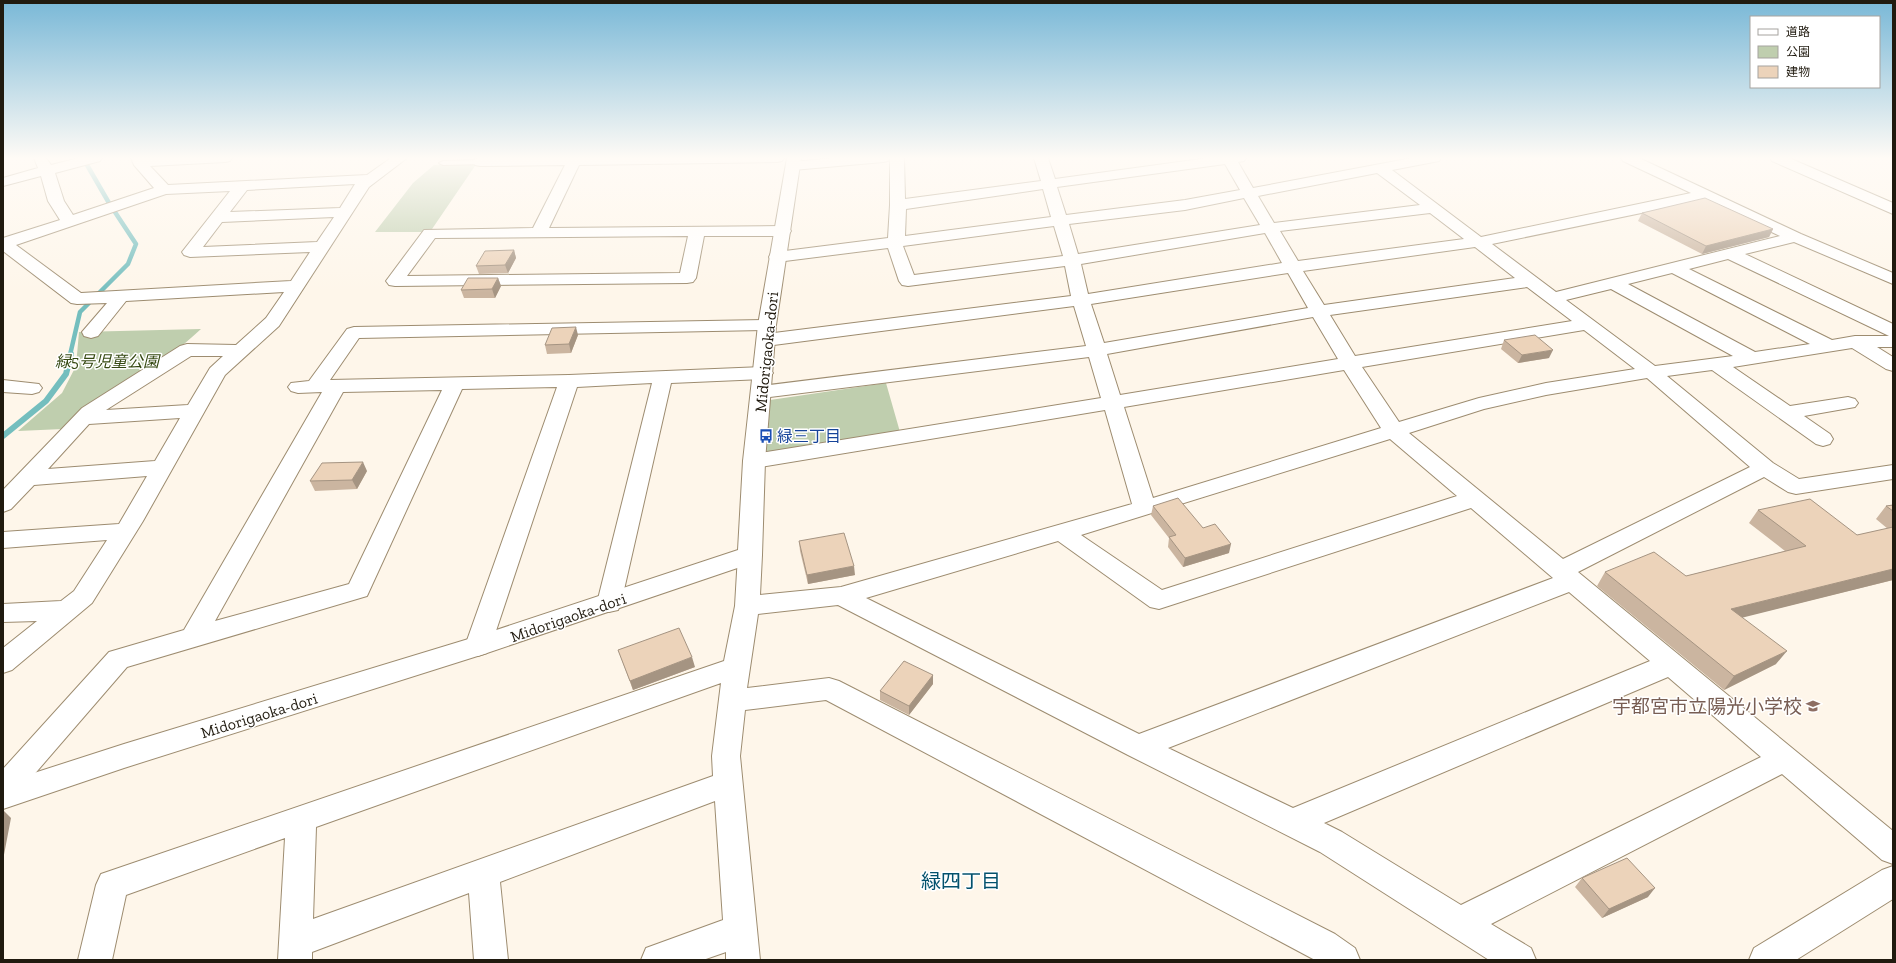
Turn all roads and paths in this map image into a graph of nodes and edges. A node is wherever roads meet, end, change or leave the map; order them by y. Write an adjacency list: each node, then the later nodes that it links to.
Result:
1 (57, 203): 21 (street)
2 (125, 203): 21 (street)
3 (229, 203): 19 (street)
4 (351, 203): 18 (street)
5 (553, 203): 25 (street)
6 (785, 203): 23 (street, Midorigaoka-dori)
7 (913, 203): 15 (street)
8 (1054, 203): 20 (street)
9 (1200, 203): 20 (street)
10 (1254, 203): 22 (street)
11 (1427, 203): 16 (street)
12 (1666, 203): 27 (street)
13 (1721, 203): 26 (street)
14 (1879, 203): 17 (street)
15 (898, 205): 29 (street)
16 (1434, 208): 22 (street); 27 (street)
17 (1893, 209)
18 (345, 212): 19 (street); 30 (street)
19 (218, 217): 30 (street)
20 (1060, 221): 29 (street); 33 (street)
21 (69, 222): 28 (street)
22 (1269, 228): 33 (street); 34 (street)
23 (783, 231): 24 (street); 32 (street, Midorigaoka-dori)
24 (697, 232): 25 (street); 25 (street)
25 (538, 234)
26 (1794, 237): 31 (street); 36 (street)
27 (1479, 242): 34 (street); 37 (street)
28 (3, 243): 40 (street)
29 (894, 243): 32 (street); 33 (street)
30 (322, 247): 39 (street)
31 (1730, 253): 35 (street); 45 (street)
32 (777, 257): 47 (street, Midorigaoka-dori)
33 (1072, 260): 42 (street)
34 (1292, 266): 42 (street); 43 (street)
35 (1673, 267): 38 (street); 50 (street)
36 (1891, 276)
37 (1531, 281): 41 (street); 43 (street)
38 (1613, 283): 41 (street); 53 (street)
39 (297, 286): 40 (street); 52 (street)
40 (113, 298): 46 (street)
41 (1553, 298): 44 (street)
42 (1081, 300): 47 (street); 51 (street)
43 (1319, 311): 51 (street); 54 (street)
44 (1588, 324): 54 (street); 57 (street)
45 (1893, 331)
46 (91, 332)
47 (767, 333): 60 (street, Midorigaoka-dori); 63 (street)
48 (1893, 341): 49 (street)
49 (1855, 342): 50 (street); 56 (street)
50 (1829, 346): 53 (street)
51 (1096, 350): 60 (street); 65 (street)
52 (240, 351): 67 (street); 69 (street)
53 (1752, 358): 55 (street)
54 (1349, 362): 65 (street); 70 (street)
55 (1716, 364): 57 (street); 68 (street)
56 (1893, 365)
57 (1651, 372): 70 (street); 74 (street)
58 (663, 377): 59 (street); 60 (street); 86 (street)
59 (569, 381): 61 (street); 91 (street)
60 (762, 382): 72 (street, Midorigaoka-dori)
61 (455, 384): 63 (street); 90 (street)
62 (5, 387): 64 (street)
63 (316, 387): 90 (street)
64 (32, 388)
65 (1112, 403): 72 (street); 79 (street)
66 (1848, 404): 68 (street)
67 (195, 411): 69 (street); 73 (street)
68 (1785, 412): 71 (street)
69 (83, 418): 76 (street)
70 (1394, 431): 77 (street); 79 (street)
71 (1823, 439)
72 (754, 461): 83 (street, Midorigaoka-dori)
73 (162, 468): 76 (street); 80 (street)
74 (1765, 468): 75 (street); 84 (street)
75 (1893, 472)
76 (28, 478): 78 (street)
77 (1473, 498): 81 (street); 84 (street)
78 (3, 504)
79 (1144, 508): 81 (street)
80 (126, 531): 82 (street); 88 (street)
81 (1062, 533): 85 (street)
82 (3, 540)
83 (750, 555): 86 (street, Midorigaoka-dori); 87 (street)
84 (1565, 576): 93 (street); 96 (street)
85 (841, 596): 87 (street); 96 (street)
86 (609, 603): 91 (street, Midorigaoka-dori)
87 (747, 606): 94 (street)
88 (67, 610): 89 (street); 92 (street)
89 (3, 614)
90 (194, 636): 99 (street)
91 (478, 646): 100 (street, Midorigaoka-dori)
92 (3, 663)
93 (1671, 664): 97 (street); 102 (street)
94 (736, 667): 95 (street); 101 (street)
95 (732, 701): 98 (street); 112 (street)
96 (1138, 747): 102 (street)
97 (1784, 759): 103 (street); 106 (street)
98 (728, 783): 104 (street); 107 (street)
99 (3, 790)
100 (3, 796)
101 (301, 819): 108 (street); 109 (street)
102 (1291, 823): 106 (street)
103 (1893, 850)
104 (483, 873): 108 (street); 110 (street)
105 (1893, 881): 114 (street)
106 (1460, 923): 113 (street)
107 (742, 945): 111 (street)
108 (295, 951)
109 (96, 960)
110 (491, 960)
111 (658, 960)
112 (1343, 960)
113 (1519, 960)
114 (1766, 960)

